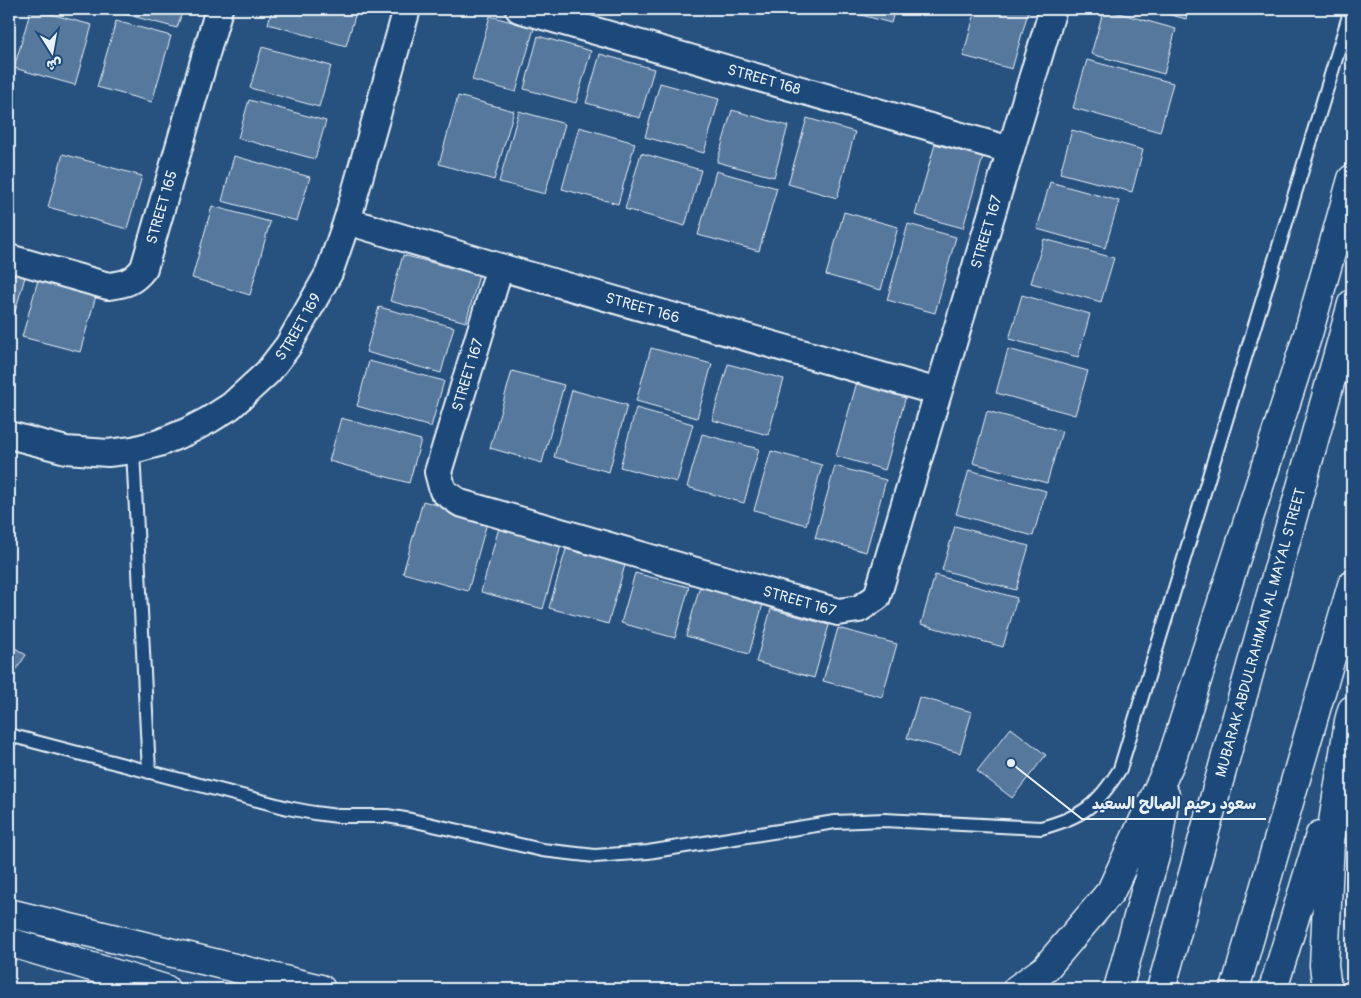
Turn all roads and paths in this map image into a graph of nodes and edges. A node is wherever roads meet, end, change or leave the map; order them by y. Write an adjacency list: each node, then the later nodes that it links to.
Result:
1 (219, 9): 10 (street, STREET 165)
2 (408, 9): 9 (street, STREET 169)
3 (519, 9): 6 (street, STREET 168)
4 (1053, 9): 7 (street, STREET 167)
5 (1351, 9): 21 (lane)
6 (585, 18): 7 (street, STREET 168)
7 (1010, 150): 13 (street, STREET 167)
8 (1352, 179): 19 (main road)
9 (347, 221): 11 (street, STREET 166); 15 (street, STREET 169)
10 (9, 258)
11 (500, 267): 13 (street, STREET 166); 13 (street, STREET 167)
12 (1352, 304): 28 (main road, MUBARAK ABDULRAHMAN AL MAYAL STREET)
13 (938, 392)
14 (9, 435): 15 (street, STREET 169)
15 (133, 450): 21 (lane)
16 (1352, 585): 29 (main road)
17 (1352, 710): 20 (main road)
18 (9, 735): 21 (lane)
19 (1171, 762): 26 (main road); 27 (main road)
20 (1342, 764): 30 (main road); 31 (main road)
21 (149, 772)
22 (9, 913): 25 (main road)
23 (9, 942): 24 (main road)
24 (164, 989)
25 (321, 989)
26 (1017, 989)
27 (1118, 989)
28 (1161, 989)
29 (1235, 989)
30 (1273, 989)
31 (1327, 989)

